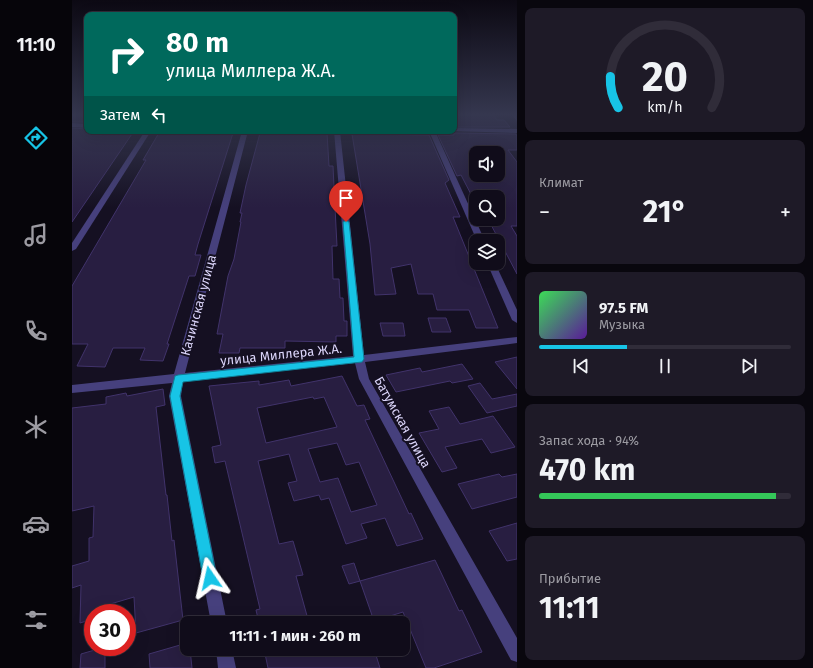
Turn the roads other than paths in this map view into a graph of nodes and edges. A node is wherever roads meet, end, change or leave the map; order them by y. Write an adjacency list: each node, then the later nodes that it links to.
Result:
1 (139, 145): 6 (street)
2 (242, 145): 11 (street, Качинская улица)
3 (338, 145): 10 (street, Батумская улица)
4 (438, 145): 5 (street)
5 (478, 234)
6 (72, 249)
7 (494, 270): 8 (street)
8 (517, 320)
9 (517, 340): 10 (street, улица Миллера Ж.А.)
10 (359, 359): 11 (street, улица Миллера Ж.А.); 14 (street, Батумская улица)
11 (178, 379): 12 (street, улица Миллера Ж.А.); 13 (street, Качинская улица)
12 (72, 389)
13 (218, 616)
14 (517, 654)
15 (225, 656): 16 (street)
16 (227, 668)

